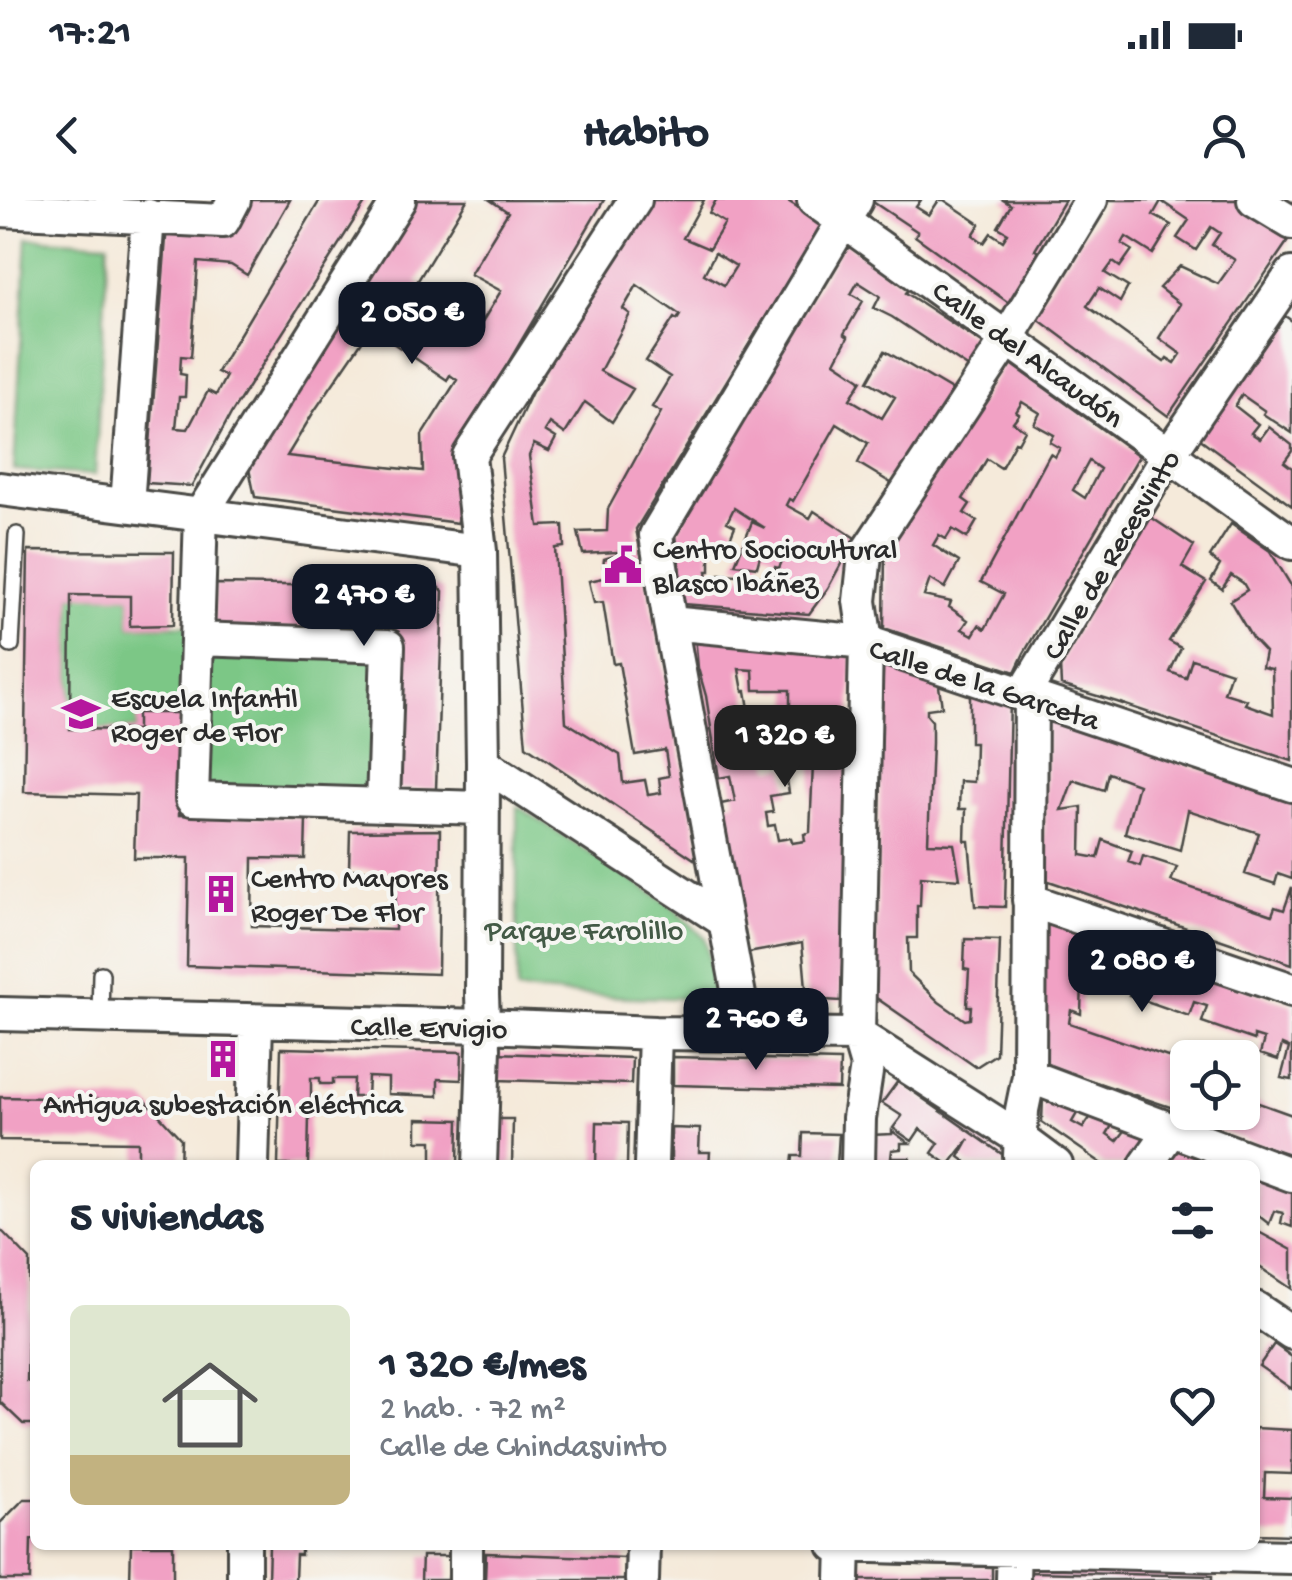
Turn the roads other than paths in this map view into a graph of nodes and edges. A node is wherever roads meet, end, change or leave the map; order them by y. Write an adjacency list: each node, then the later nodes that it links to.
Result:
1 (234, 200): 10 (street)
2 (398, 200): 17 (street)
3 (635, 200): 20 (street)
4 (814, 200): 9 (street, Calle del Alcaudón)
5 (1091, 200): 13 (street)
6 (1254, 200): 11 (street)
7 (90, 206): 8 (street); 10 (street)
8 (0, 210)
9 (850, 210): 13 (street, Calle del Alcaudón); 22 (street)
10 (148, 216): 16 (street)
11 (1292, 223)
12 (1292, 274): 14 (street, Calle de Recesvinto)
13 (1006, 339): 14 (street, Calle del Alcaudón); 24 (street)
14 (1169, 454): 19 (street, Calle del Alcaudón); 26 (street, Calle de Recesvinto)
15 (0, 489): 16 (street)
16 (127, 505): 17 (street)
17 (201, 514): 20 (street); 23 (street)
18 (17, 535): 21 (lane)
19 (1292, 542)
20 (480, 550): 27 (street)
21 (8, 557): 25 (lane)
22 (670, 623): 24 (street, Calle de la Garceta); 32 (street)
23 (197, 639): 29 (street); 29 (street)
24 (866, 642): 26 (street, Calle de la Garceta); 41 (street)
25 (11, 645)
26 (1031, 698): 28 (street, Calle de la Garceta); 31 (street, Calle de Recesvinto)
27 (483, 763): 30 (street); 32 (street)
28 (1292, 785)
29 (383, 805): 30 (street)
30 (481, 808): 38 (street)
31 (1029, 900): 34 (street); 42 (street, Calle de Recesvinto)
32 (725, 922): 39 (street)
33 (101, 974): 36 (lane)
34 (1292, 990)
35 (0, 1014): 36 (street, Calle Ervigio)
36 (100, 1016): 37 (street, Calle Ervigio)
37 (256, 1022): 38 (street, Calle Ervigio); 46 (street)
38 (484, 1026): 40 (street, Calle Ervigio); 47 (street)
39 (746, 1032): 40 (street, Calle Ervigio); 41 (street, Calle Ervigio)
40 (655, 1033): 48 (street)
41 (858, 1036): 45 (street); 49 (street)
42 (1029, 1076): 43 (street); 45 (street, Calle de Recesvinto)
43 (1170, 1130)
44 (1171, 1130): 50 (street); 51 (street)
45 (1020, 1152)
46 (252, 1160)
47 (480, 1160)
48 (652, 1160)
49 (858, 1160)
50 (1150, 1160)
51 (1250, 1160)
52 (1260, 1164): 53 (street)
53 (1292, 1176)
54 (1260, 1311): 55 (street)
55 (1292, 1332)
56 (244, 1550): 64 (street)
57 (466, 1550): 65 (street)
58 (644, 1550): 66 (street)
59 (844, 1550): 67 (street)
60 (909, 1550): 62 (street)
61 (1292, 1557): 63 (street)
62 (1014, 1558): 63 (street)
63 (1236, 1560)
64 (244, 1580)
65 (466, 1580)
66 (642, 1580)
67 (843, 1580)

